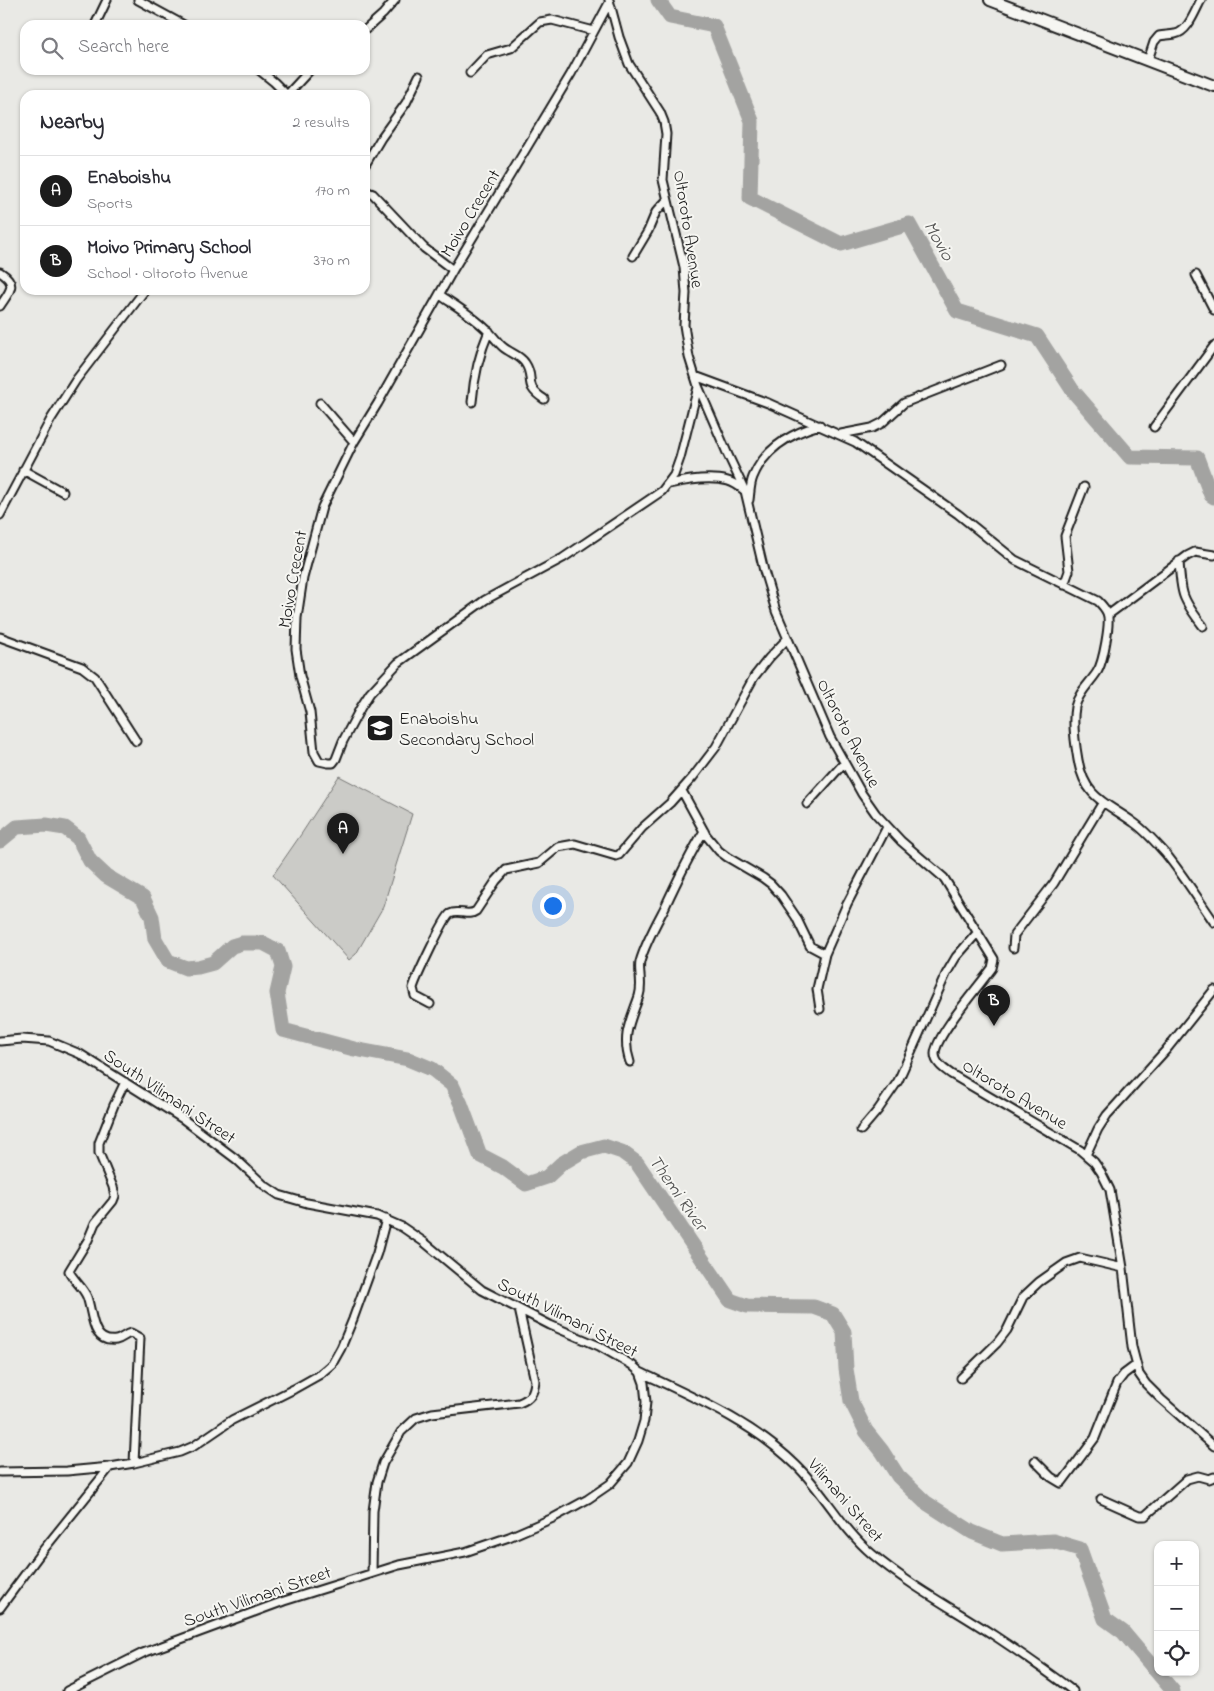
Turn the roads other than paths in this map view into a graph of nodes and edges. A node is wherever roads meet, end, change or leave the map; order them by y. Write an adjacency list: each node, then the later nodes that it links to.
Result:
1 (107, 0): 7 (street)
2 (138, 0): 8 (street)
3 (395, 0): 9 (street)
4 (990, 0): 11 (street)
5 (1201, 0): 11 (street)
6 (609, 2): 10 (street, Moivo Crecent); 21 (street, Oltoroto Avenue)
7 (97, 20)
8 (175, 20)
9 (370, 26)
10 (594, 31): 12 (street); 23 (street, Moivo Crecent)
11 (1148, 60): 16 (street)
12 (470, 74)
13 (265, 75): 17 (street)
14 (305, 75): 18 (street)
15 (419, 76): 19 (street)
16 (1214, 86)
17 (282, 90)
18 (292, 90)
19 (370, 157)
20 (370, 193): 23 (street)
21 (667, 200): 22 (street); 33 (street, Oltoroto Avenue)
22 (633, 256)
23 (453, 270): 27 (street, Moivo Crecent)
24 (0, 272): 28 (street)
25 (1196, 275): 29 (street)
26 (141, 295): 42 (street)
27 (440, 295): 30 (street); 41 (street, Moivo Crecent)
28 (0, 306)
29 (1214, 310)
30 (489, 331): 35 (street); 36 (street)
31 (1214, 346): 39 (street)
32 (1001, 365): 40 (street)
33 (695, 376): 34 (street, Oltoroto Avenue); 38 (street)
34 (698, 386): 43 (street, Moivo Crecent); 45 (street, Oltoroto Avenue)
35 (544, 399)
36 (472, 402)
37 (320, 403): 41 (street)
38 (820, 425): 40 (street); 47 (street)
39 (1154, 427)
40 (840, 434): 51 (street)
41 (354, 442): 43 (street, Moivo Crecent)
42 (23, 470): 46 (street); 48 (street)
43 (669, 484): 45 (street)
44 (1084, 487): 51 (street)
45 (745, 491): 47 (street, Oltoroto Avenue)
46 (63, 492)
47 (749, 504): 55 (street, Oltoroto Avenue)
48 (0, 515)
49 (1214, 555): 50 (street)
50 (1179, 561): 52 (street); 53 (street)
51 (1064, 585): 52 (street)
52 (1108, 614): 59 (street)
53 (1203, 626)
54 (0, 637): 56 (street)
55 (787, 639): 57 (street, Oltoroto Avenue); 58 (street)
56 (136, 742)
57 (844, 764): 60 (street); 61 (street, Oltoroto Avenue)
58 (682, 791): 62 (street); 68 (street)
59 (1103, 802): 63 (street); 65 (street)
60 (807, 804)
61 (887, 827): 64 (street, Oltoroto Avenue); 66 (street)
62 (704, 831): 66 (street); 71 (street)
63 (1214, 922)
64 (978, 932): 73 (street); 74 (street, Oltoroto Avenue)
65 (1013, 948)
66 (825, 954): 69 (street)
67 (1214, 990): 74 (street)
68 (430, 1004)
69 (820, 1009)
70 (0, 1041): 72 (street, South Vilimani Street)
71 (630, 1062)
72 (125, 1082): 75 (street, South Vilimani Street); 83 (street)
73 (861, 1130)
74 (1086, 1155): 76 (street, Oltoroto Avenue)
75 (386, 1219): 77 (street, South Vilimani Street); 83 (street)
76 (1123, 1268): 78 (street, Oltoroto Avenue); 80 (street)
77 (519, 1309): 79 (street, South Vilimani Street); 88 (street)
78 (1136, 1365): 81 (street, Oltoroto Avenue); 82 (street)
79 (640, 1372): 88 (street, South Vilimani Street); 91 (street, Vilimani Street)
80 (961, 1378)
81 (1214, 1446)
82 (1035, 1462)
83 (134, 1463): 84 (street)
84 (110, 1467): 85 (street); 89 (street)
85 (0, 1472)
86 (1214, 1477): 87 (street)
87 (1101, 1499)
88 (372, 1573): 90 (street, South Vilimani Street)
89 (0, 1608)
90 (68, 1691)
91 (1073, 1691)

